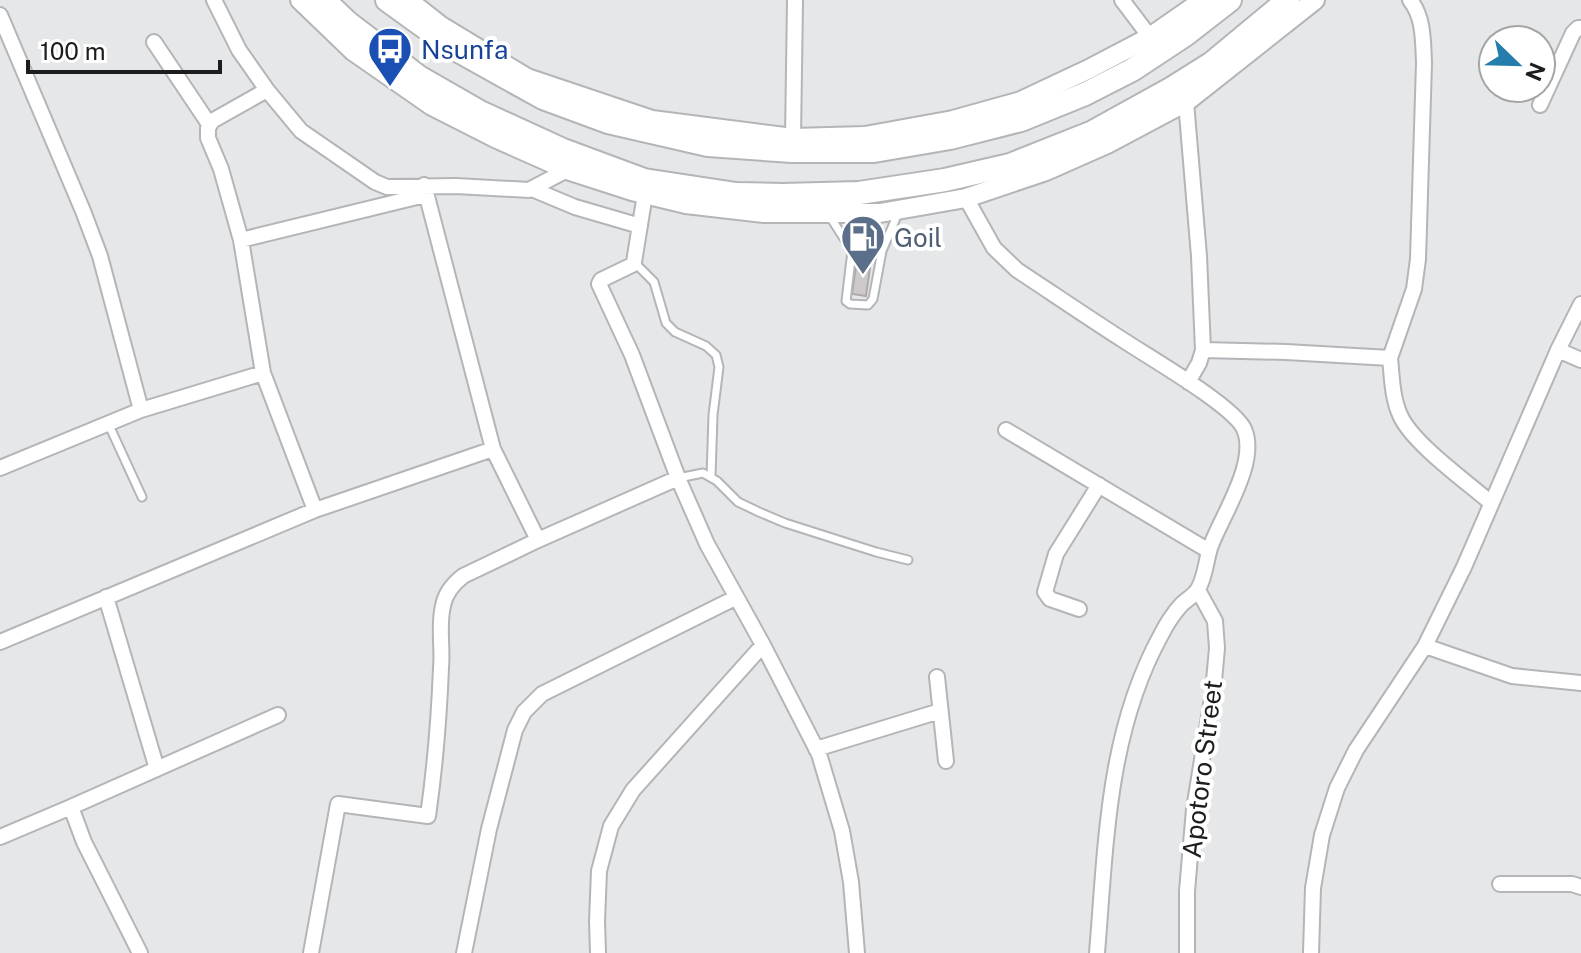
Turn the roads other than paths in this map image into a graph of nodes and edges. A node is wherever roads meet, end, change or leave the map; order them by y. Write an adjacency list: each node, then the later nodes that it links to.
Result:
1 (214, 0): 17 (street)
2 (300, 0): 22 (street)
3 (324, 0): 12 (main road)
4 (387, 0): 9 (main road)
5 (408, 0): 21 (street)
6 (795, 0): 21 (street)
7 (1122, 0): 15 (street)
8 (1203, 0): 15 (street)
9 (1230, 0)
10 (1315, 0): 12 (street)
11 (1410, 0): 37 (street)
12 (1288, 8): 18 (street)
13 (0, 15): 41 (street)
14 (1581, 28): 19 (street)
15 (1150, 37): 21 (street)
16 (154, 42): 20 (street)
17 (267, 90): 20 (street); 24 (street)
18 (1186, 102): 26 (street); 35 (street)
19 (1540, 105)
20 (209, 124): 30 (street)
21 (793, 138)
22 (567, 170): 23 (street); 25 (street)
23 (532, 189): 24 (street); 29 (street)
24 (424, 190): 30 (street); 44 (street)
25 (645, 194): 28 (street); 29 (street)
26 (966, 198): 27 (street); 40 (street)
27 (900, 210): 28 (street); 32 (lane)
28 (827, 213): 31 (lane)
29 (640, 226): 33 (street)
30 (241, 240): 39 (street)
31 (852, 251): 32 (lane); 32 (lane)
32 (882, 251)
33 (634, 262): 46 (lane); 47 (street)
34 (1581, 304): 36 (street)
35 (1203, 350): 37 (street); 40 (street)
36 (1558, 350): 38 (street); 50 (street)
37 (1390, 358): 50 (street)
38 (1581, 360)
39 (263, 373): 41 (street); 51 (street)
40 (1188, 382): 53 (street)
41 (141, 410): 42 (street)
42 (108, 423): 45 (street); 49 (lane)
43 (1006, 430): 48 (street)
44 (493, 449): 51 (street); 52 (street)
45 (0, 468)
46 (711, 477): 47 (lane); 54 (lane)
47 (678, 478): 52 (street); 57 (street)
48 (1099, 485): 53 (street); 58 (street)
49 (142, 497)
50 (1491, 503): 61 (street)
51 (315, 510): 56 (street)
52 (538, 540): 74 (street)
53 (1209, 551): 55 (street)
54 (908, 560)
55 (1198, 590): 78 (street); 79 (street, Apotoro Street)
56 (106, 597): 59 (street); 68 (street)
57 (735, 598): 60 (street); 75 (street)
58 (1079, 609)
59 (0, 642)
60 (763, 645): 66 (street); 76 (street)
61 (1425, 646): 63 (street); 80 (street)
62 (937, 677): 64 (street)
63 (1581, 683)
64 (940, 711): 66 (street); 67 (street)
65 (278, 715): 68 (street)
66 (816, 749): 77 (street)
67 (946, 761)
68 (157, 769): 69 (street)
69 (71, 807): 70 (street); 73 (street)
70 (0, 837)
71 (1500, 884): 72 (street)
72 (1581, 887)
73 (140, 953)
74 (311, 953)
75 (464, 953)
76 (598, 953)
77 (857, 953)
78 (1097, 953)
79 (1187, 953)
80 (1311, 953)

